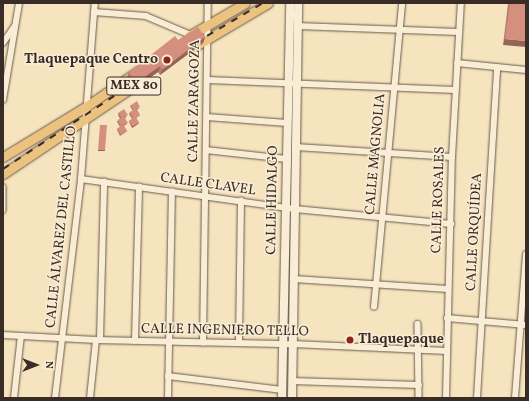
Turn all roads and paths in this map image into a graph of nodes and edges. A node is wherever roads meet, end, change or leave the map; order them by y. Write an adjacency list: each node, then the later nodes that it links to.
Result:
1 (19, 3): 12 (street)
2 (94, 3): 10 (street, CALLE ÁLVAREZ DEL CASTILLO)
3 (208, 3): 11 (street, CALLE ZARAGOZA)
4 (245, 3): 11 (main road)
5 (268, 3): 17 (main road)
6 (290, 3): 27 (street, CALLE HIDALGO)
7 (298, 3): 13 (street, CALLE HIDALGO)
8 (402, 3): 14 (street, CALLE MAGNOLIA)
9 (460, 3): 15 (street, CALLE ROSALES)
10 (94, 12): 16 (street); 32 (street, CALLE ÁLVAREZ DEL CASTILLO)
11 (208, 24): 16 (main road); 17 (street, CALLE ZARAGOZA)
12 (15, 25): 18 (street); 31 (street)
13 (298, 26): 14 (street); 28 (street, CALLE HIDALGO)
14 (399, 31): 15 (street); 29 (street, CALLE MAGNOLIA)
15 (458, 32): 22 (street, CALLE ROSALES)
16 (191, 35): 19 (main road)
17 (208, 37): 20 (main road); 26 (street, CALLE ZARAGOZA)
18 (3, 43)
19 (179, 43)
20 (185, 53)
21 (149, 63): 32 (main road, MEX 80)
22 (457, 63): 23 (street); 30 (street, CALLE ROSALES)
23 (497, 68): 24 (street); 61 (street, CALLE ORQUÍDEA)
24 (526, 70)
25 (149, 77): 33 (main road, MEX 80)
26 (208, 80): 27 (street); 34 (street, CALLE ZARAGOZA)
27 (288, 84): 28 (street); 35 (street, CALLE HIDALGO)
28 (297, 84): 29 (street); 36 (street, CALLE HIDALGO)
29 (393, 88): 30 (street); 38 (street, CALLE MAGNOLIA)
30 (455, 90): 40 (street, CALLE ROSALES)
31 (3, 100)
32 (87, 106): 33 (street, CALLE ÁLVAREZ DEL CASTILLO); 39 (main road, MEX 80)
33 (86, 116): 42 (main road, MEX 80); 43 (street, CALLE ÁLVAREZ DEL CASTILLO)
34 (207, 117): 35 (street); 37 (street, CALLE ZARAGOZA)
35 (287, 123): 41 (street, CALLE HIDALGO)
36 (296, 147): 38 (street); 51 (street, CALLE HIDALGO)
37 (206, 150): 41 (street); 48 (street, CALLE ZARAGOZA)
38 (388, 154): 40 (street); 53 (street, CALLE MAGNOLIA)
39 (3, 157)
40 (452, 158): 54 (street, CALLE ROSALES)
41 (286, 159): 50 (street, CALLE HIDALGO)
42 (3, 174)
43 (81, 179): 44 (street, CALLE CLAVEL); 66 (street, CALLE ÁLVAREZ DEL CASTILLO)
44 (104, 182): 46 (street, CALLE CLAVEL); 67 (street)
45 (3, 186): 52 (street)
46 (139, 187): 47 (street, CALLE CLAVEL); 68 (street)
47 (172, 192): 48 (street, CALLE CLAVEL); 69 (street)
48 (206, 196): 49 (street, CALLE CLAVEL); 70 (street, CALLE ZARAGOZA)
49 (241, 201): 50 (street, CALLE CLAVEL); 71 (street)
50 (286, 207): 51 (street, CALLE CLAVEL); 72 (street, CALLE HIDALGO)
51 (295, 209): 53 (street, CALLE CLAVEL); 56 (street, CALLE HIDALGO)
52 (3, 210)
53 (382, 218): 54 (street, CALLE CLAVEL); 57 (street, CALLE MAGNOLIA)
54 (451, 224): 58 (street, CALLE ROSALES)
55 (526, 254): 63 (street)
56 (294, 280): 57 (street); 73 (street, CALLE HIDALGO)
57 (376, 285): 58 (street); 59 (street, CALLE MAGNOLIA)
58 (448, 289): 60 (street, CALLE ROSALES)
59 (374, 307)
60 (447, 318): 61 (street); 75 (street, CALLE ROSALES)
61 (483, 321): 63 (street); 87 (street, CALLE ORQUÍDEA)
62 (418, 324): 74 (street)
63 (524, 325): 88 (street)
64 (3, 335): 65 (street, CALLE INGENIERO TELLO)
65 (20, 336): 66 (street, CALLE INGENIERO TELLO); 80 (street)
66 (62, 339): 67 (street, CALLE INGENIERO TELLO); 81 (street, CALLE ÁLVAREZ DEL CASTILLO)
67 (98, 340): 68 (street, CALLE INGENIERO TELLO); 82 (street)
68 (135, 341): 69 (street, CALLE INGENIERO TELLO)
69 (170, 342): 70 (street, CALLE INGENIERO TELLO); 76 (street)
70 (203, 343): 71 (street, CALLE INGENIERO TELLO)
71 (240, 343): 72 (street, CALLE INGENIERO TELLO)
72 (283, 344): 73 (street, CALLE INGENIERO TELLO); 79 (street, CALLE HIDALGO)
73 (293, 344): 74 (street, CALLE INGENIERO TELLO); 77 (street, CALLE HIDALGO)
74 (419, 350): 75 (street, CALLE INGENIERO TELLO); 78 (street)
75 (447, 351): 86 (street, CALLE ROSALES)
76 (168, 376): 79 (street); 83 (street)
77 (292, 381): 78 (street); 84 (street, CALLE HIDALGO)
78 (419, 385): 85 (street)
79 (282, 394)
80 (14, 398)
81 (55, 398)
82 (90, 398)
83 (168, 398)
84 (292, 398)
85 (419, 398)
86 (446, 398)
87 (477, 398)
88 (515, 398)

